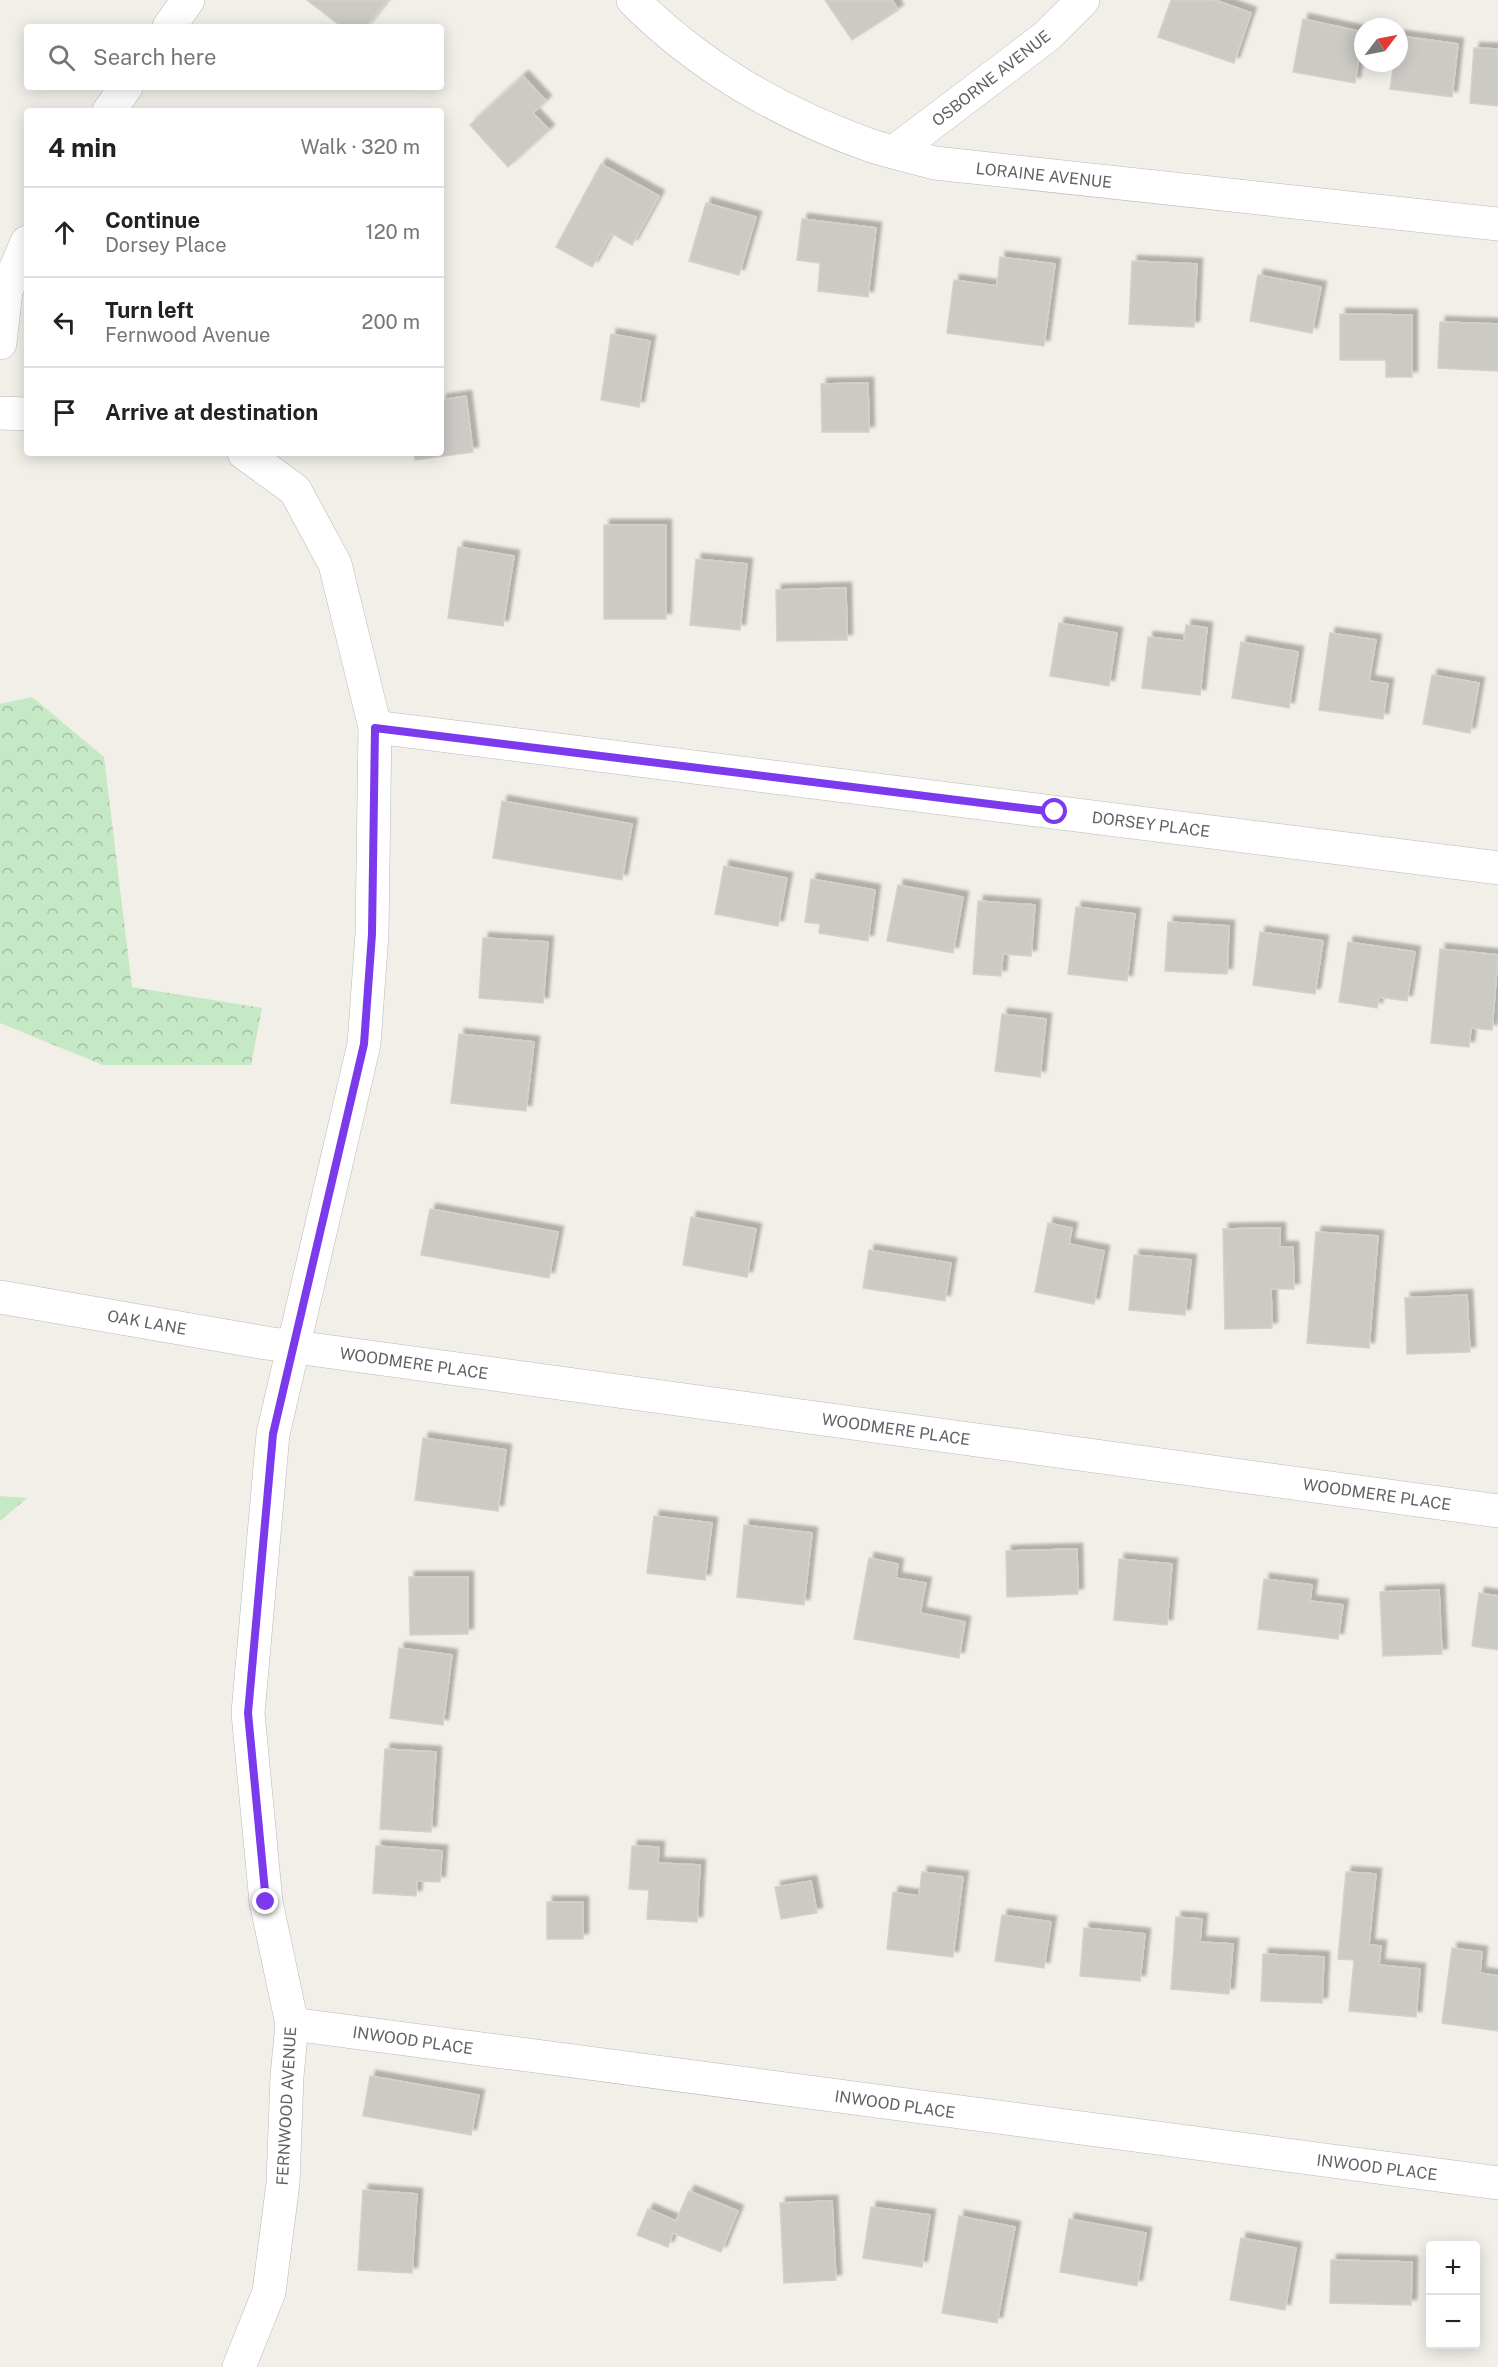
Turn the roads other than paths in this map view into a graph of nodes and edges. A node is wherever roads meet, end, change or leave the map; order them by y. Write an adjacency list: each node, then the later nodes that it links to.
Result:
1 (188, 0): 4 (street)
2 (633, 0): 7 (street, LORAINE AVENUE)
3 (1083, 0): 7 (street, OSBORNE AVENUE)
4 (171, 24)
5 (124, 90): 6 (street)
6 (111, 108)
7 (894, 152): 8 (street, LORAINE AVENUE)
8 (1498, 224)
9 (24, 249): 10 (street)
10 (0, 343)
11 (0, 413): 12 (street)
12 (24, 414)
13 (248, 456): 14 (street, FERNWOOD AVENUE)
14 (375, 728): 15 (street, DORSEY PLACE); 17 (street, FERNWOOD AVENUE)
15 (1498, 868)
16 (0, 1297): 17 (street, OAK LANE)
17 (294, 1347): 18 (street, WOODMERE PLACE); 19 (street, FERNWOOD AVENUE)
18 (1498, 1511)
19 (292, 2024): 20 (street, INWOOD PLACE); 21 (street, FERNWOOD AVENUE)
20 (1498, 2183)
21 (239, 2367)

